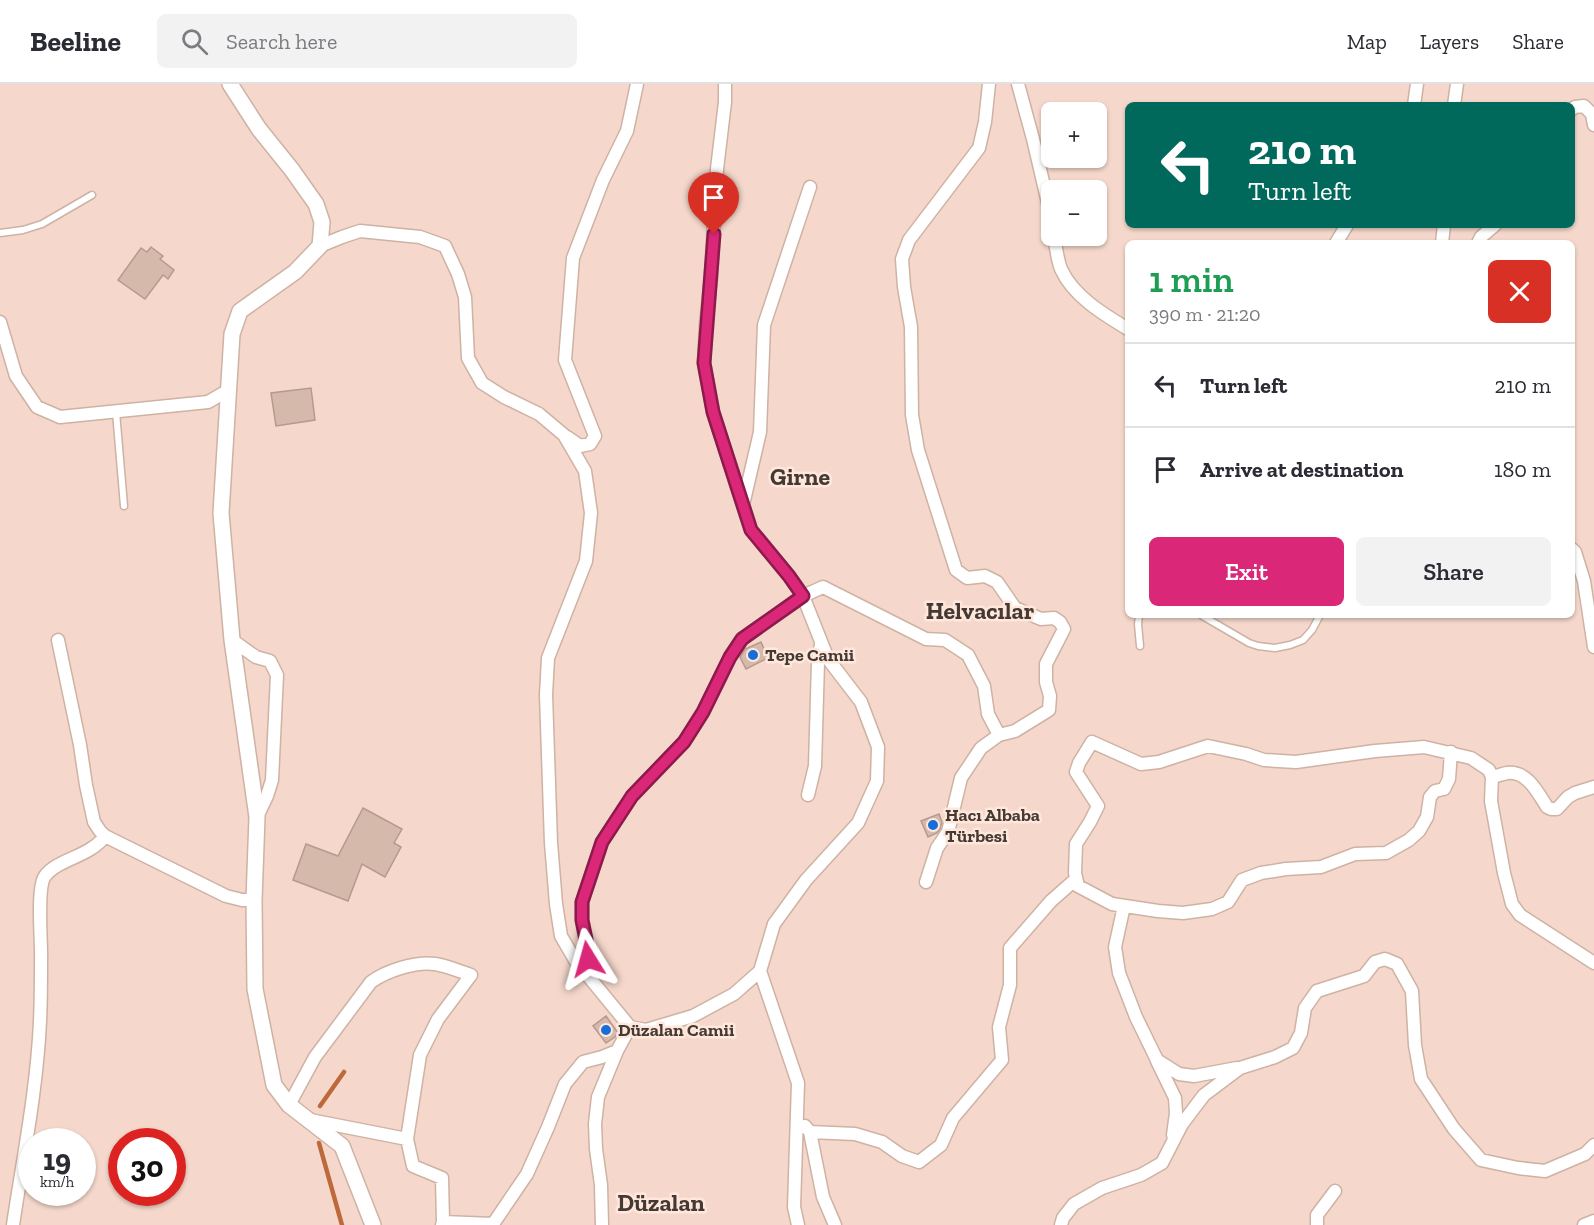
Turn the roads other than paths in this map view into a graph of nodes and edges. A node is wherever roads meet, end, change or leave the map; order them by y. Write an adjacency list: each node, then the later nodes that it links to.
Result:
1 (230, 84): 18 (street)
2 (637, 84): 24 (street)
3 (725, 84): 26 (street)
4 (989, 84): 37 (street)
5 (1017, 84): 12 (street)
6 (1417, 84): 8 (street)
7 (1457, 84): 9 (street)
8 (1414, 102)
9 (1455, 102)
10 (1575, 107): 11 (street)
11 (1594, 125)
12 (1043, 180)
13 (810, 187): 26 (street)
14 (92, 195): 16 (lane)
15 (1492, 228): 17 (street)
16 (0, 233)
17 (1480, 240)
18 (321, 246): 22 (street); 24 (street)
19 (1056, 246): 21 (street)
20 (0, 322): 23 (street)
21 (1125, 327)
22 (229, 390): 23 (street); 33 (street)
23 (116, 412): 25 (lane)
24 (564, 435): 49 (street)
25 (124, 506)
26 (743, 507): 28 (street)
27 (1575, 552): 36 (street)
28 (803, 596): 34 (street); 37 (street); 49 (street)
29 (1138, 618): 35 (lane)
30 (1207, 618): 31 (lane)
31 (1318, 618)
32 (58, 640): 43 (street)
33 (232, 640): 42 (street); 42 (street)
34 (821, 644): 41 (street); 50 (street)
35 (1140, 645)
36 (1594, 647)
37 (999, 735): 45 (street)
38 (1451, 752): 39 (street); 44 (street); 47 (street)
39 (1492, 777): 40 (street); 48 (street)
40 (1594, 787)
41 (808, 795)
42 (257, 817): 46 (street)
43 (105, 836): 46 (street); 65 (street)
44 (1076, 879): 47 (street); 58 (street)
45 (926, 882)
46 (254, 900): 55 (street)
47 (1124, 906): 53 (street)
48 (1594, 963)
49 (581, 968): 51 (street)
50 (760, 971): 51 (street); 56 (street)
51 (630, 1027): 52 (street)
52 (617, 1051): 67 (street); 68 (street)
53 (1157, 1060): 54 (street); 60 (street)
54 (1240, 1068): 60 (street); 61 (street)
55 (289, 1105): 57 (street); 59 (street)
56 (798, 1115): 58 (street); 69 (street)
57 (310, 1120): 59 (street); 66 (street)
58 (810, 1132): 70 (street)
59 (407, 1139): 64 (street)
60 (1172, 1144): 71 (street)
61 (1594, 1145)
62 (1335, 1191): 72 (street)
63 (1594, 1221): 73 (street)
64 (443, 1224): 67 (street)
65 (14, 1225)
66 (373, 1225)
67 (493, 1225)
68 (602, 1225)
69 (798, 1225)
70 (836, 1225)
71 (1060, 1225)
72 (1317, 1225)
73 (1584, 1225)

